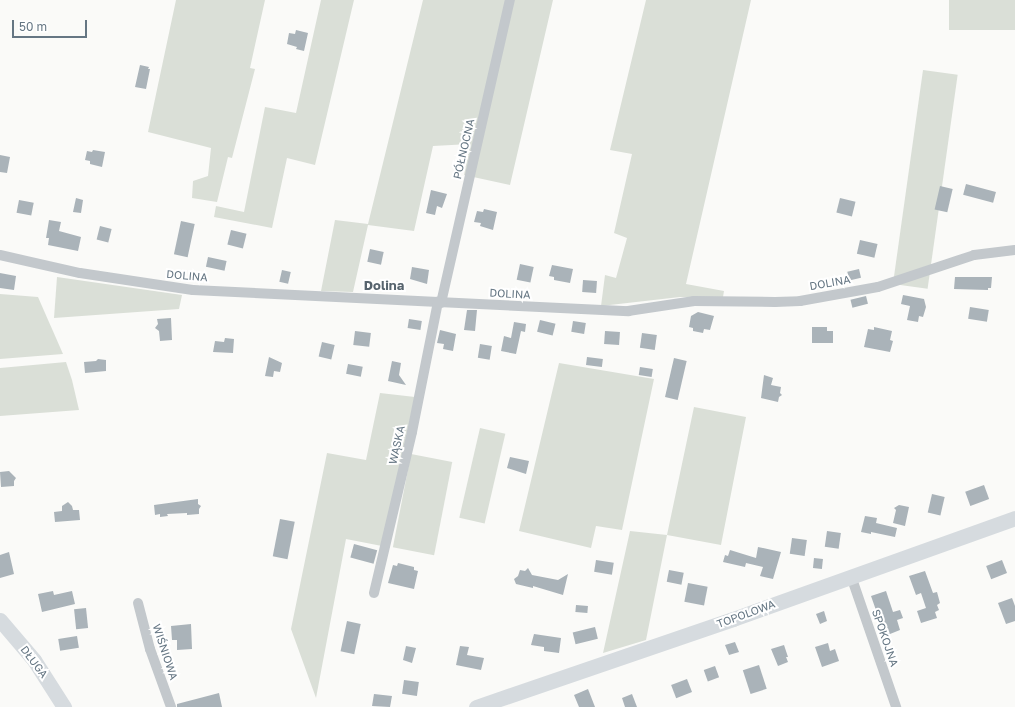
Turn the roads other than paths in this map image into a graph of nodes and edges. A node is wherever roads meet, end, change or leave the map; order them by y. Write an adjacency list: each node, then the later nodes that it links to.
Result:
1 (510, 0): 4 (street, PÓŁNOCNA)
2 (1015, 250): 4 (street, DOLINA)
3 (0, 255): 4 (street, DOLINA)
4 (440, 303): 7 (street, WĄSKA)
5 (1015, 518): 6 (street, TOPOLOWA)
6 (850, 576): 12 (street, TOPOLOWA); 13 (street, SPOKOJNA)
7 (374, 593)
8 (138, 603): 11 (street, WIŚNIOWA)
9 (0, 620): 10 (street, DŁUGA)
10 (64, 707)
11 (171, 707)
12 (476, 707)
13 (896, 707)

